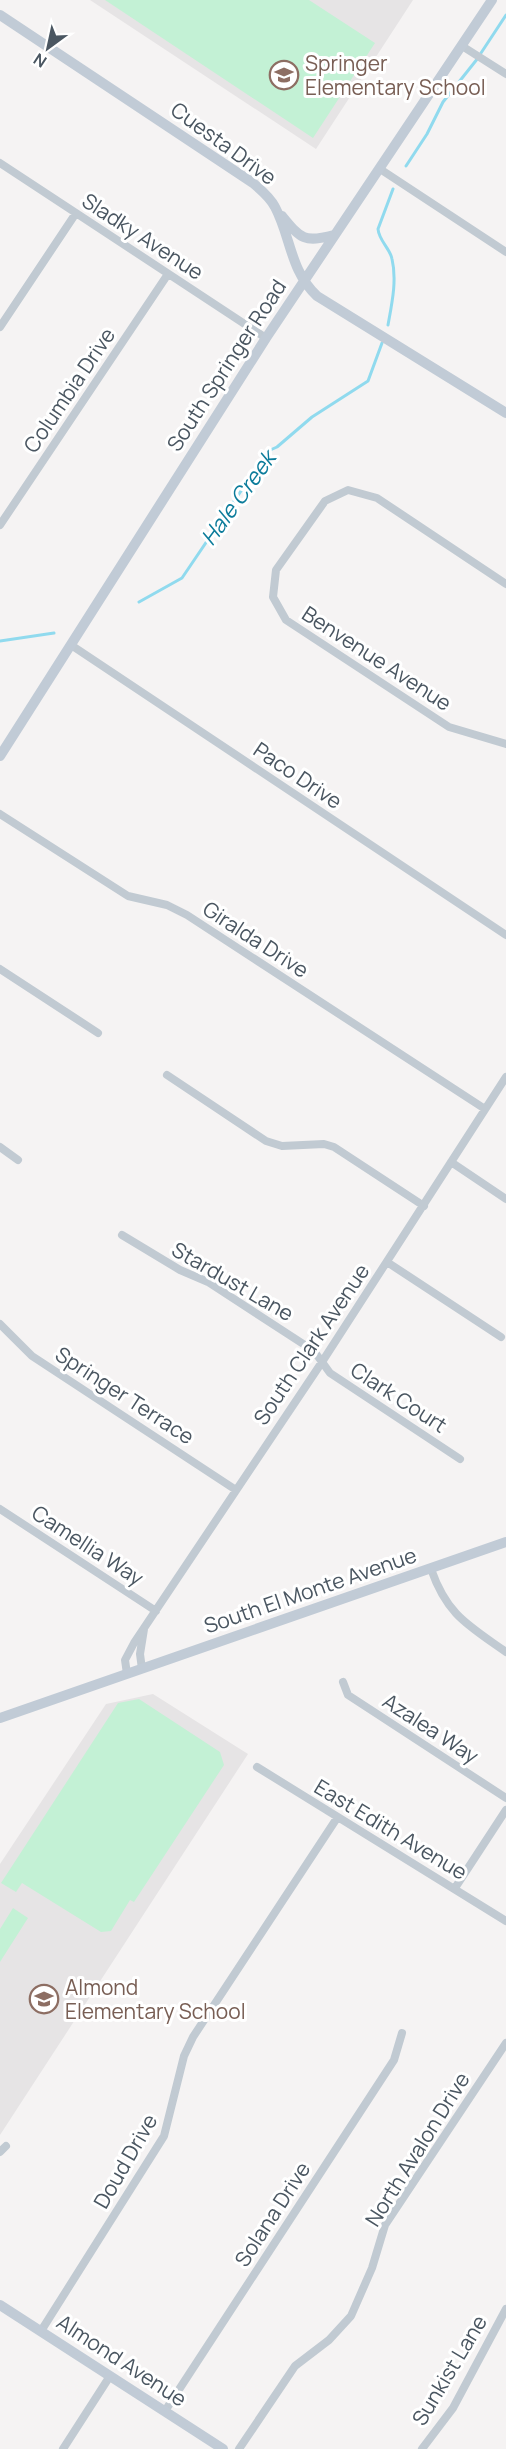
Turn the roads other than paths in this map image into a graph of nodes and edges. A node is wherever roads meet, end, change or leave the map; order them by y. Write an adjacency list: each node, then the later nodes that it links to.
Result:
1 (492, 0): 3 (street, South Springer Road)
2 (0, 15): 7 (street, Cuesta Drive)
3 (462, 46): 4 (street); 6 (street, South Springer Road)
4 (506, 74)
5 (0, 163): 8 (street, Sladky Avenue)
6 (380, 170): 9 (street, South Springer Road); 10 (street)
7 (275, 207): 9 (street); 12 (street, Cuesta Drive)
8 (76, 213): 11 (street, Sladky Avenue); 13 (street)
9 (334, 235): 12 (street, South Springer Road)
10 (506, 252)
11 (168, 274): 14 (street, Sladky Avenue); 16 (street, Columbia Drive)
12 (304, 280): 14 (street, South Springer Road); 15 (street, Cuesta Drive)
13 (0, 327)
14 (266, 338): 18 (street, South Springer Road)
15 (506, 413)
16 (0, 525)
17 (506, 584): 19 (street, Benvenue Avenue)
18 (70, 645): 20 (street, South Springer Road); 22 (street, Paco Drive)
19 (506, 744)
20 (0, 756)
21 (0, 814): 27 (street, Giralda Drive)
22 (506, 935)
23 (0, 969): 24 (street)
24 (98, 1033)
25 (167, 1075): 32 (street)
26 (506, 1077): 27 (street, South Clark Avenue)
27 (485, 1109): 30 (street, South Clark Avenue)
28 (0, 1148): 29 (street)
29 (18, 1160)
30 (451, 1162): 31 (street); 32 (street, South Clark Avenue)
31 (506, 1199)
32 (424, 1206): 34 (street, South Clark Avenue)
33 (122, 1235): 37 (street, Stardust Lane)
34 (387, 1262): 36 (street); 37 (street, South Clark Avenue)
35 (0, 1324): 39 (street, Springer Terrace)
36 (501, 1336)
37 (322, 1362): 38 (street, Clark Court); 39 (street, South Clark Avenue)
38 (460, 1459)
39 (236, 1490): 43 (street, South Clark Avenue)
40 (0, 1509): 43 (street, Camellia Way)
41 (506, 1542): 42 (street, South El Monte Avenue)
42 (431, 1569): 45 (street); 46 (street, South El Monte Avenue)
43 (156, 1611): 44 (street, South Clark Avenue)
44 (144, 1629): 46 (street, South Clark Avenue); 47 (street, South Clark Avenue)
45 (506, 1652)
46 (142, 1669): 47 (street, South El Monte Avenue)
47 (126, 1674): 49 (street, South El Monte Avenue)
48 (343, 1682): 51 (street, Azalea Way)
49 (0, 1718)
50 (257, 1767): 53 (street, East Edith Avenue)
51 (506, 1798)
52 (506, 1810): 54 (street)
53 (337, 1818): 54 (street, East Edith Avenue); 62 (street, Doud Drive)
54 (454, 1888): 55 (street, East Edith Avenue)
55 (506, 1921)
56 (402, 2033): 64 (street, Solana Drive)
57 (506, 2043): 67 (street, North Avalon Drive)
58 (6, 2145): 59 (street)
59 (0, 2152)
60 (0, 2305): 62 (street, Almond Avenue)
61 (506, 2309): 68 (street, Sunkist Lane)
62 (41, 2331): 63 (street, Almond Avenue)
63 (110, 2376): 64 (street, Almond Avenue); 65 (street)
64 (165, 2411): 66 (street, Almond Avenue)
65 (63, 2449)
66 (223, 2449)
67 (239, 2449)
68 (422, 2449)

